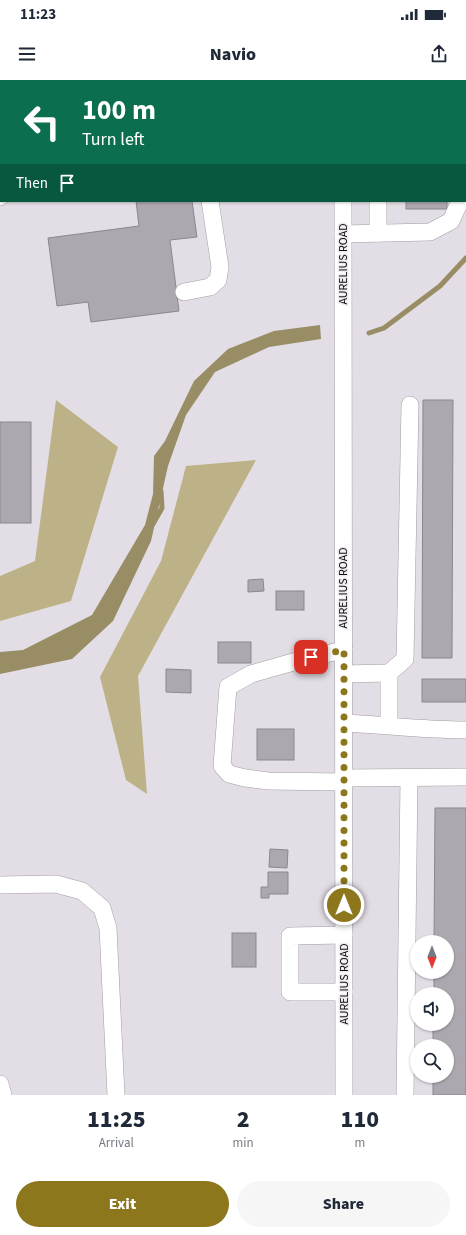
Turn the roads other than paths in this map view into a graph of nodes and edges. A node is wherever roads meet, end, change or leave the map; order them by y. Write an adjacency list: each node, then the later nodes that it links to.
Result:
1 (210, 202): 7 (street)
2 (343, 202): 6 (street, AURELIUS ROAD)
3 (378, 202): 5 (street)
4 (460, 202): 5 (street)
5 (378, 233): 6 (street)
6 (343, 234): 9 (street, AURELIUS ROAD)
7 (184, 292)
8 (410, 405): 10 (street)
9 (344, 650): 11 (street, AURELIUS ROAD); 17 (street)
10 (389, 673): 11 (street); 13 (street)
11 (344, 674): 12 (street, AURELIUS ROAD)
12 (344, 723): 13 (street); 17 (street, AURELIUS ROAD)
13 (389, 725): 14 (street)
14 (466, 730)
15 (466, 777): 16 (street)
16 (410, 778): 17 (street); 25 (street)
17 (344, 780): 19 (street, AURELIUS ROAD)
18 (0, 885): 23 (street)
19 (344, 935): 20 (street, AURELIUS ROAD); 20 (street)
20 (344, 992): 24 (street, AURELIUS ROAD)
21 (0, 1084): 22 (street)
22 (3, 1095)
23 (116, 1095)
24 (344, 1095)
25 (405, 1095)

